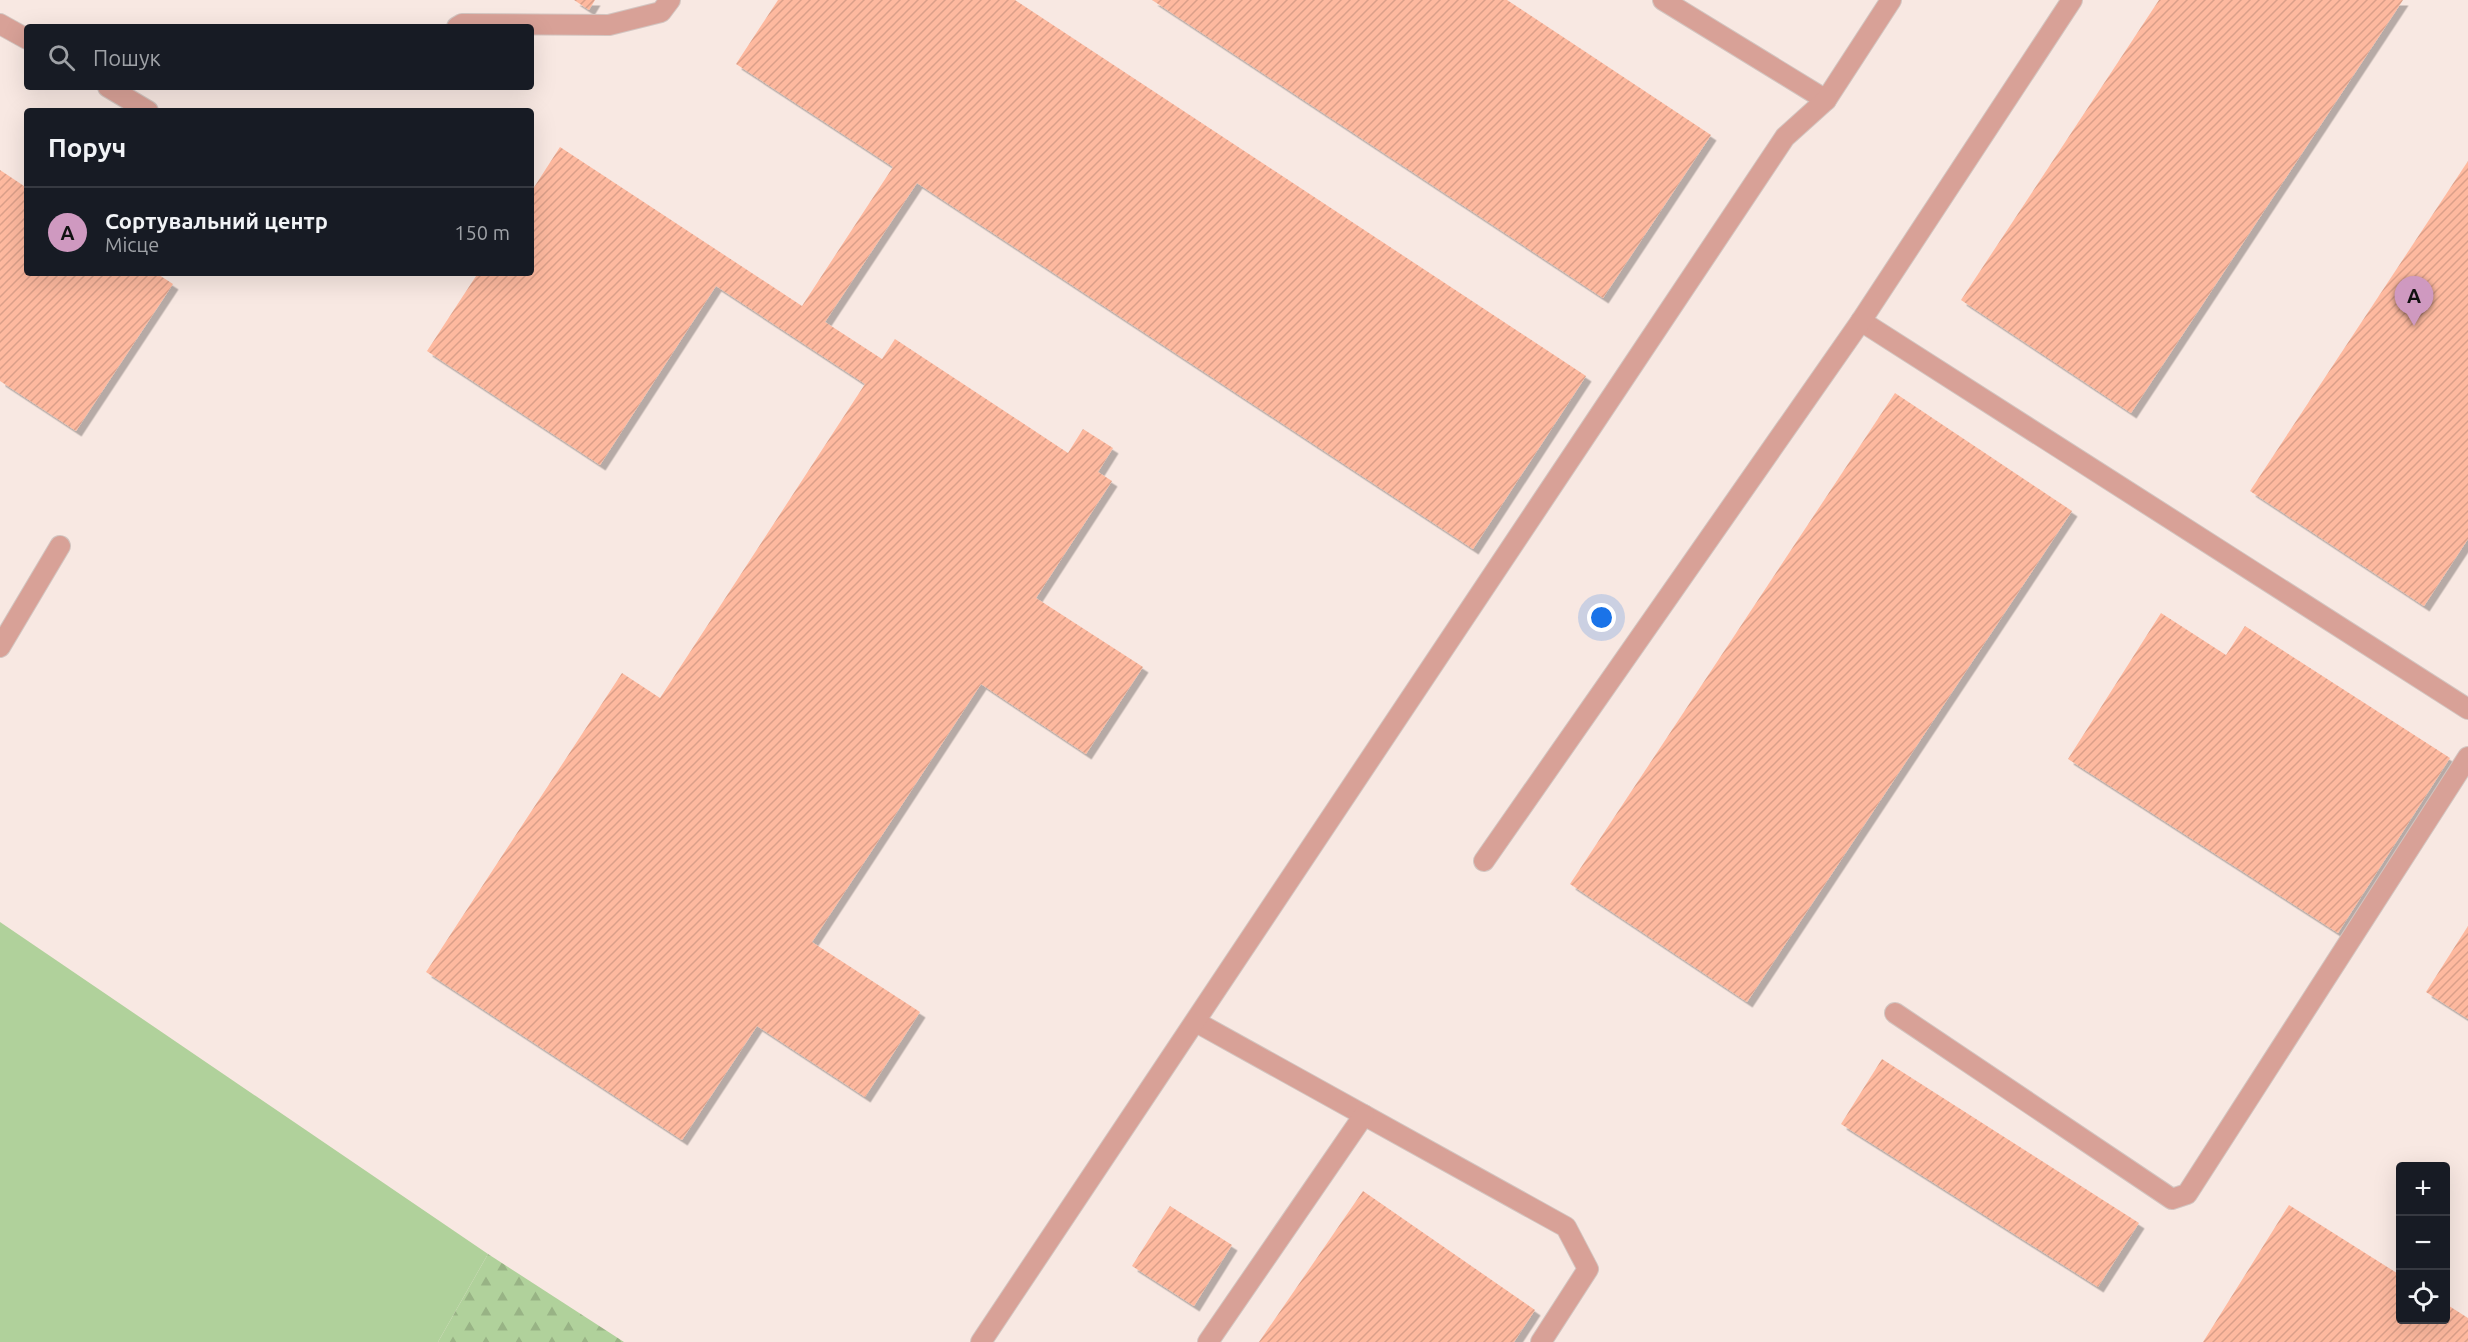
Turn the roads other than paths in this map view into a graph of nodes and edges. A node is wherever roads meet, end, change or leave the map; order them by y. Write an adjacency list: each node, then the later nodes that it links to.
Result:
1 (669, 0): 6 (lane)
2 (1663, 0): 9 (lane)
3 (1891, 0): 9 (lane)
4 (2072, 0): 11 (lane)
5 (0, 24): 7 (lane)
6 (534, 25)
7 (24, 37)
8 (113, 90): 10 (lane)
9 (1827, 100): 18 (lane)
10 (143, 108)
11 (1861, 321): 14 (lane); 16 (lane)
12 (60, 546): 13 (lane)
13 (0, 647)
14 (2468, 709)
15 (2468, 757): 17 (lane)
16 (1484, 861)
17 (1895, 1013)
18 (1196, 1022): 19 (lane); 20 (lane)
19 (1364, 1115): 21 (lane); 22 (lane)
20 (981, 1342)
21 (1208, 1342)
22 (1541, 1342)

